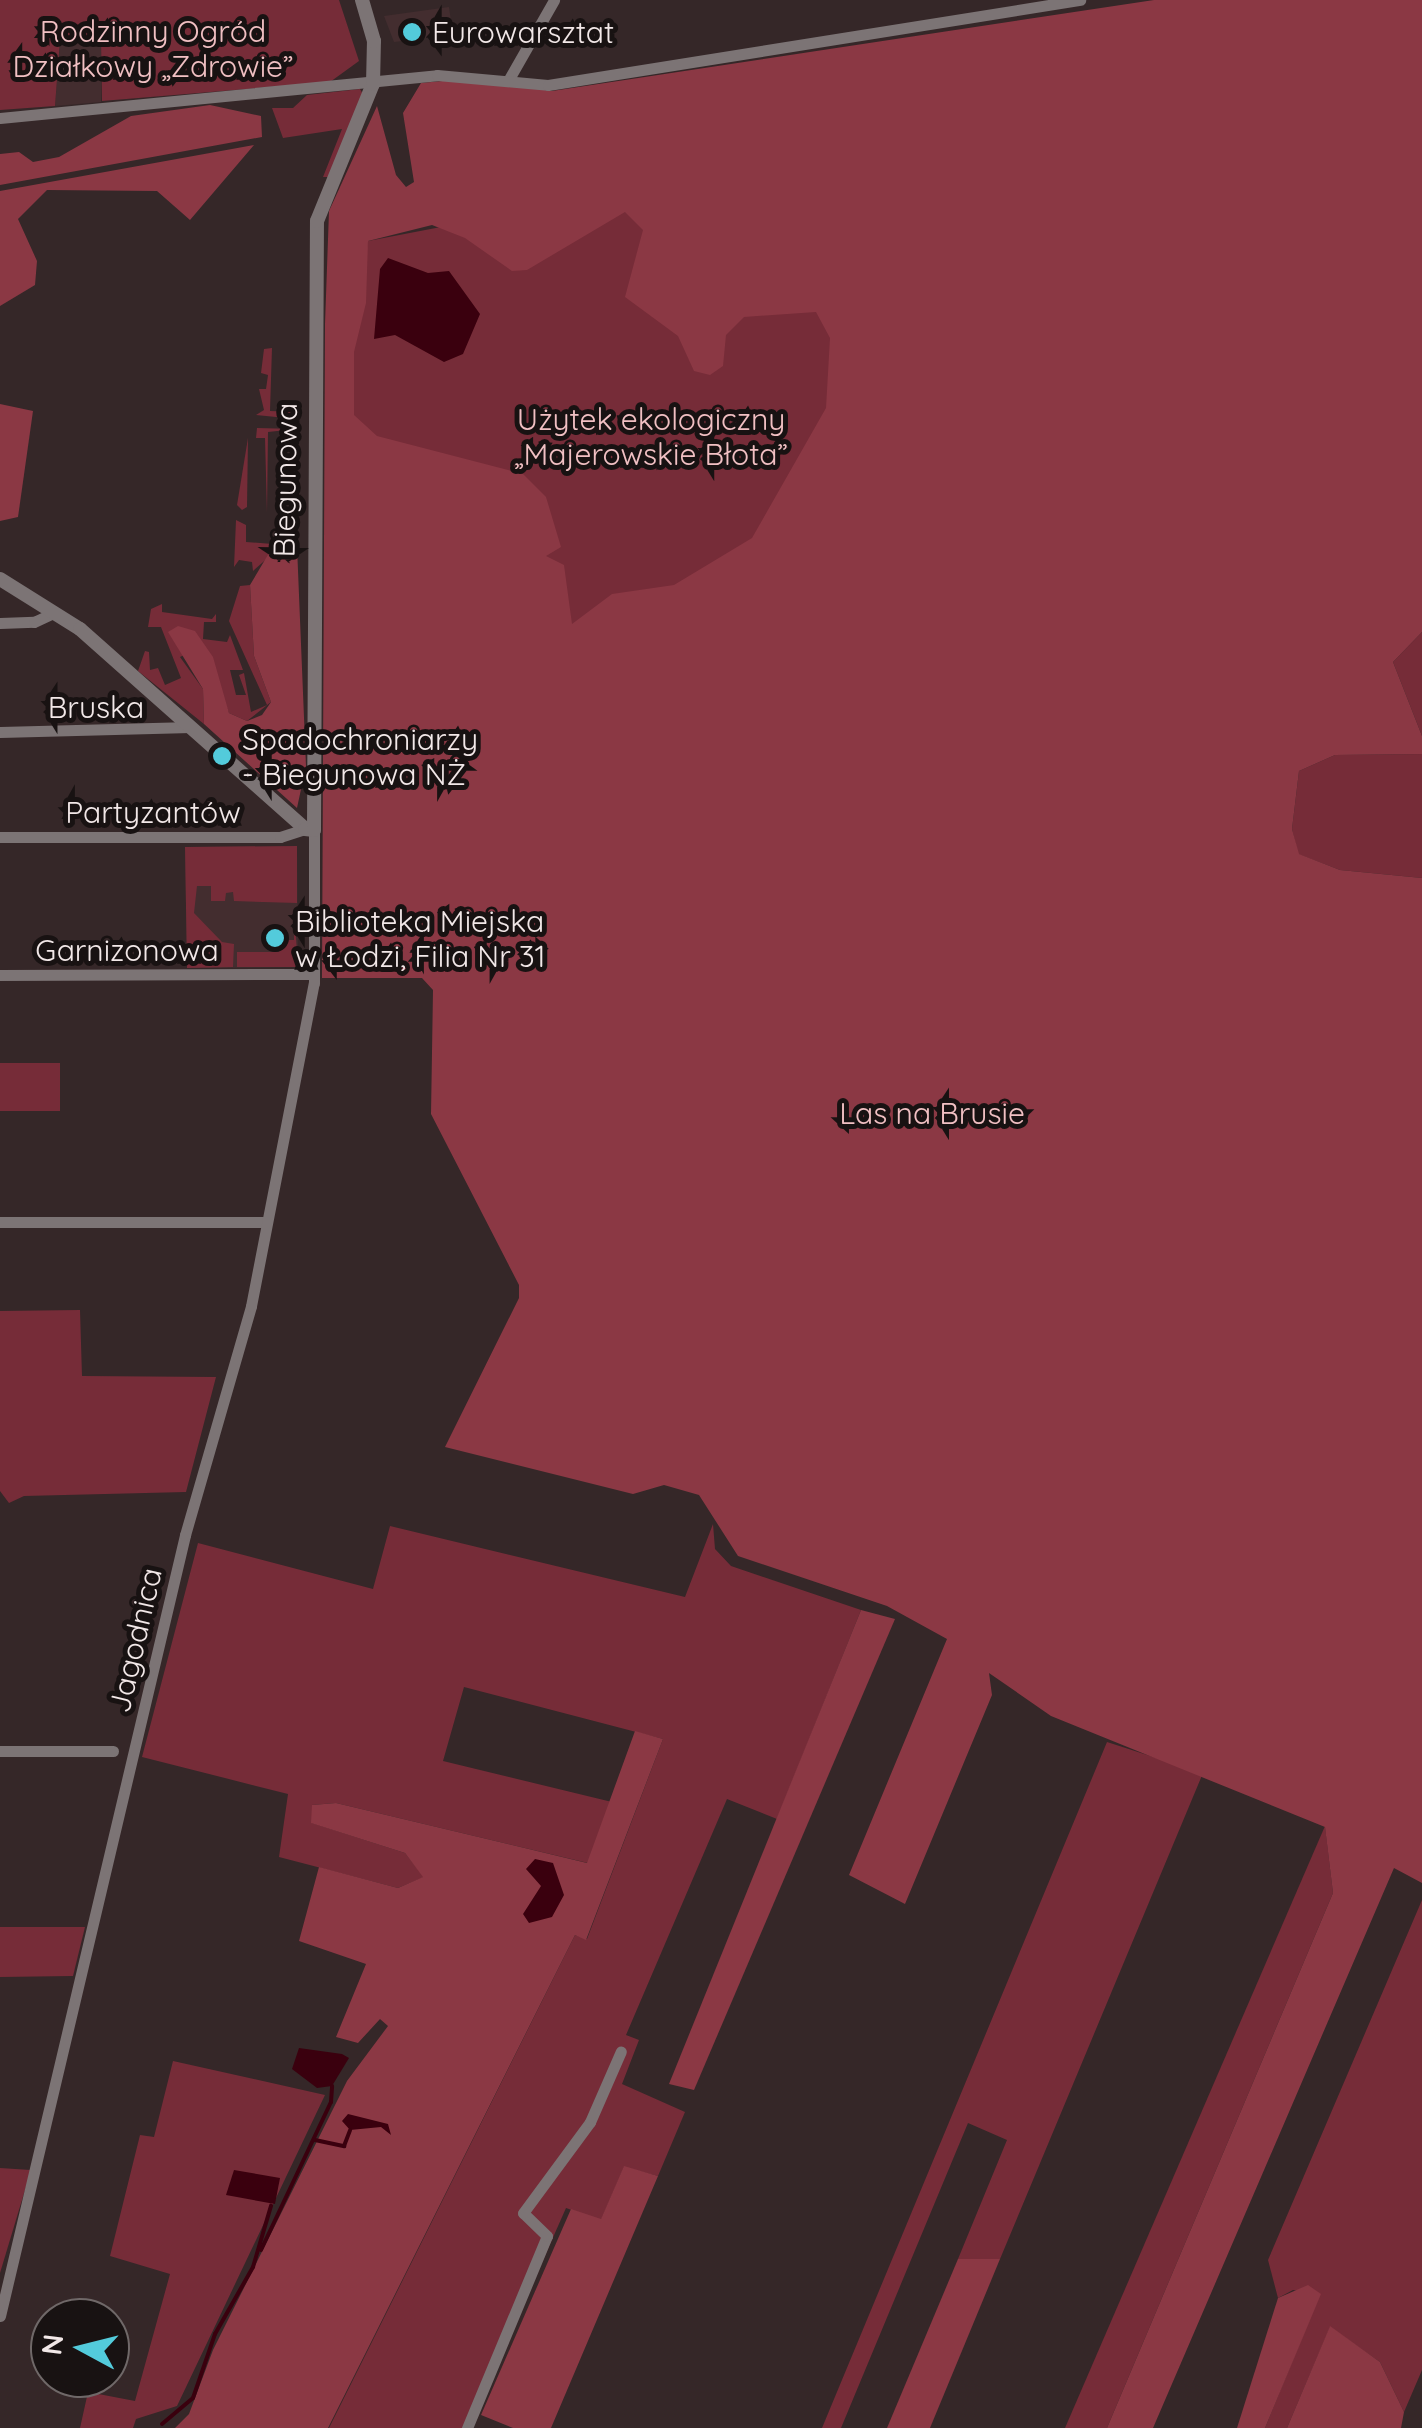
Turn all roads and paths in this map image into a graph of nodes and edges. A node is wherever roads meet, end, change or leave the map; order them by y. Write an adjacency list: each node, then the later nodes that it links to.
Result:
1 (362, 0): 6 (street, Biegunowa)
2 (554, 0): 5 (street)
3 (1080, 0): 4 (street)
4 (1056, 2): 5 (street)
5 (509, 79): 6 (street)
6 (373, 84): 7 (street); 13 (street, Biegunowa)
7 (0, 118)
8 (0, 579): 9 (street)
9 (54, 612): 10 (street); 11 (street)
10 (0, 623)
11 (191, 727): 12 (street, Bruska); 13 (street)
12 (0, 732)
13 (309, 830): 14 (street, Partyzantów); 15 (street, Biegunowa)
14 (0, 837)
15 (314, 974): 16 (street, Garnizonowa); 18 (street, Jagodnica)
16 (0, 975)
17 (0, 1222): 18 (street)
18 (266, 1222): 22 (street, Jagodnica)
19 (0, 1751): 20 (street)
20 (113, 1751)
21 (621, 2051): 23 (street)
22 (0, 2316)
23 (467, 2428)

